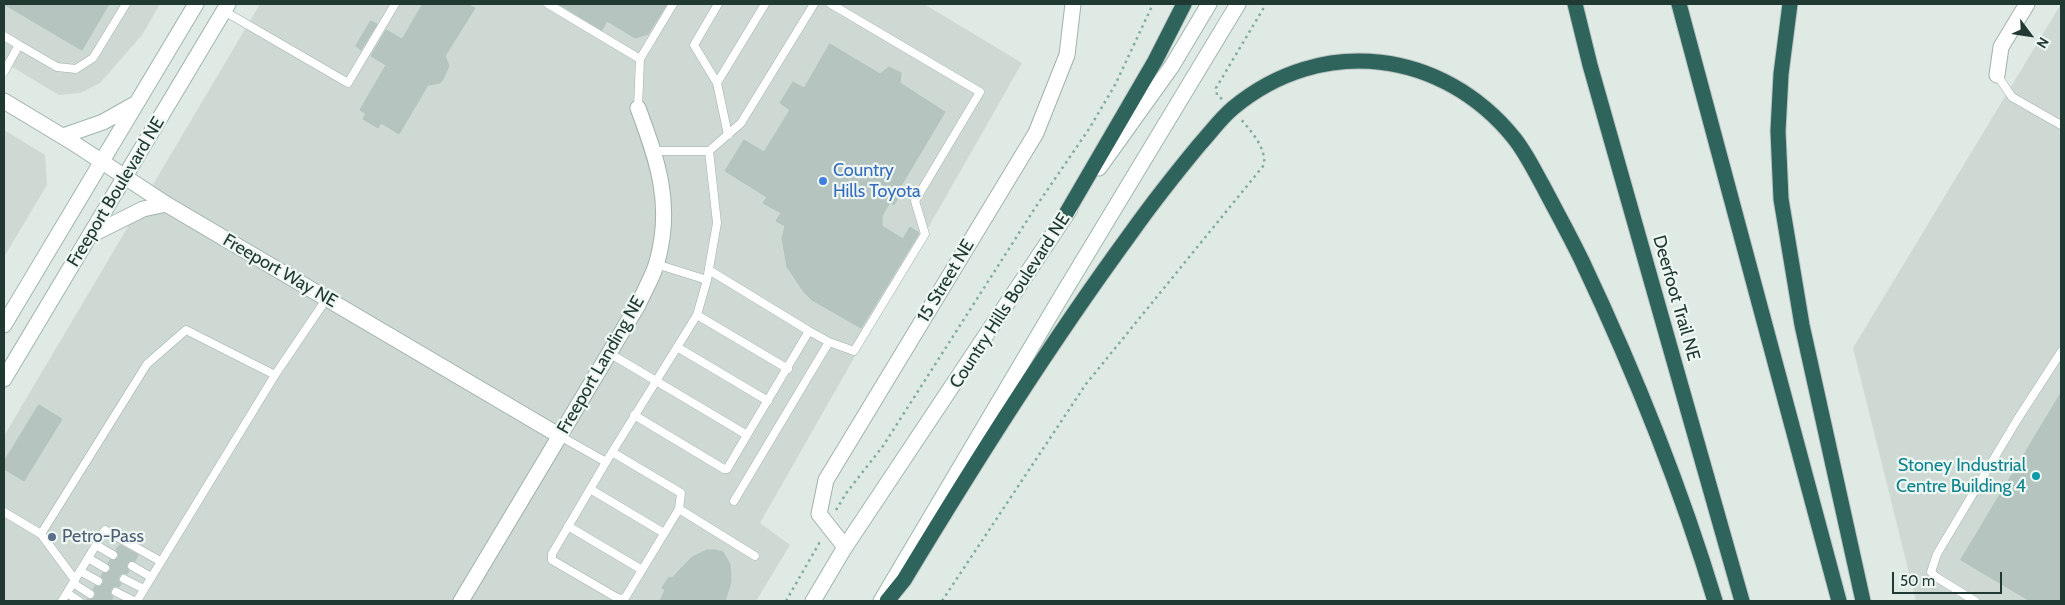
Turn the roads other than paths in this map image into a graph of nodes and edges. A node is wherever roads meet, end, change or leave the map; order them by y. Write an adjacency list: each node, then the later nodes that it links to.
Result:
1 (126, 4): 21 (lane)
2 (196, 4): 28 (street, Freeport Boulevard NE)
3 (395, 4): 19 (lane)
4 (548, 4): 22 (lane)
5 (673, 4): 22 (lane)
6 (718, 4): 26 (lane)
7 (765, 4): 26 (lane)
8 (814, 4): 31 (lane)
9 (832, 4): 47 (lane)
10 (1073, 4): 69 (street, 15 Street NE)
11 (1184, 4): 38 (highway)
12 (1209, 4): 38 (street, Country Hills Boulevard NE)
13 (1238, 4): 91 (street)
14 (1570, 4): 23 (highway)
15 (1576, 4): 23 (highway, Deerfoot Trail NE)
16 (1679, 4): 95 (highway)
17 (1790, 4): 96 (highway)
18 (2027, 4): 25 (street)
19 (226, 7): 36 (street, Freeport Boulevard NE)
20 (4, 36): 21 (lane)
21 (19, 45): 24 (lane)
22 (640, 59): 29 (lane)
23 (1590, 65): 94 (highway, Deerfoot Trail NE)
24 (4, 72)
25 (1997, 75): 30 (lane)
26 (717, 83): 31 (lane)
27 (4, 101): 32 (street, Freeport Way NE)
28 (136, 103): 32 (street); 35 (street, Freeport Boulevard NE)
29 (638, 108): 33 (street, Freeport Landing NE)
30 (2061, 125)
31 (728, 135): 34 (lane)
32 (63, 136): 35 (street, Freeport Way NE)
33 (654, 151): 34 (lane); 40 (street, Freeport Landing NE)
34 (709, 151): 41 (lane)
35 (102, 162): 36 (street, Freeport Way NE); 45 (street, Freeport Boulevard NE)
36 (124, 176): 37 (street, Freeport Way NE); 39 (street, Freeport Boulevard NE)
37 (166, 204): 39 (street); 43 (street, Freeport Way NE)
38 (1063, 219): 69 (street, Country Hills Boulevard NE)
39 (91, 235): 53 (street, Freeport Boulevard NE)
40 (656, 264): 42 (lane); 50 (street, Freeport Landing NE)
41 (709, 270): 42 (lane); 46 (lane)
42 (707, 280): 44 (lane)
43 (327, 298): 52 (lane); 58 (street, Freeport Way NE)
44 (697, 315): 48 (lane); 51 (lane)
45 (4, 325)
46 (809, 331): 47 (lane); 51 (lane)
47 (829, 342): 62 (lane)
48 (677, 347): 54 (lane); 55 (lane)
49 (2061, 352): 97 (lane)
50 (609, 353): 54 (lane); 58 (street, Freeport Landing NE)
51 (788, 369): 55 (lane)
52 (275, 375): 67 (lane); 73 (lane)
53 (4, 379)
54 (656, 380): 56 (lane); 57 (lane)
55 (768, 401): 57 (lane)
56 (634, 415): 57 (lane); 59 (lane)
57 (748, 435)
58 (560, 436): 60 (lane); 89 (street, Freeport Landing NE)
59 (612, 452): 60 (lane); 63 (lane)
60 (606, 462): 61 (lane)
61 (590, 489): 65 (lane); 66 (lane)
62 (734, 501)
63 (679, 509): 66 (lane); 71 (lane)
64 (4, 512): 67 (lane)
65 (568, 526): 76 (lane); 76 (lane)
66 (664, 533): 76 (lane)
67 (41, 534): 80 (lane)
68 (96, 545): 70 (lane); 72 (lane); 73 (lane)
69 (846, 547): 90 (street, Country Hills Boulevard NE)
70 (113, 555)
71 (755, 556)
72 (88, 558): 75 (lane); 77 (lane)
73 (160, 561): 78 (lane)
74 (132, 566): 78 (lane)
75 (106, 568)
76 (642, 570)
77 (80, 572): 80 (lane); 81 (lane)
78 (151, 577): 82 (lane)
79 (124, 579): 82 (lane)
80 (74, 581): 84 (lane); 85 (lane)
81 (98, 581)
82 (144, 589): 88 (lane)
83 (116, 592): 88 (lane)
84 (67, 593): 86 (lane); 87 (lane)
85 (90, 594)
86 (62, 601)
87 (78, 601)
88 (135, 601)
89 (461, 601)
90 (813, 601)
91 (881, 601)
92 (887, 601): 93 (highway)
93 (1715, 601)
94 (1742, 601)
95 (1839, 601)
96 (1863, 601)
97 (1976, 601)

